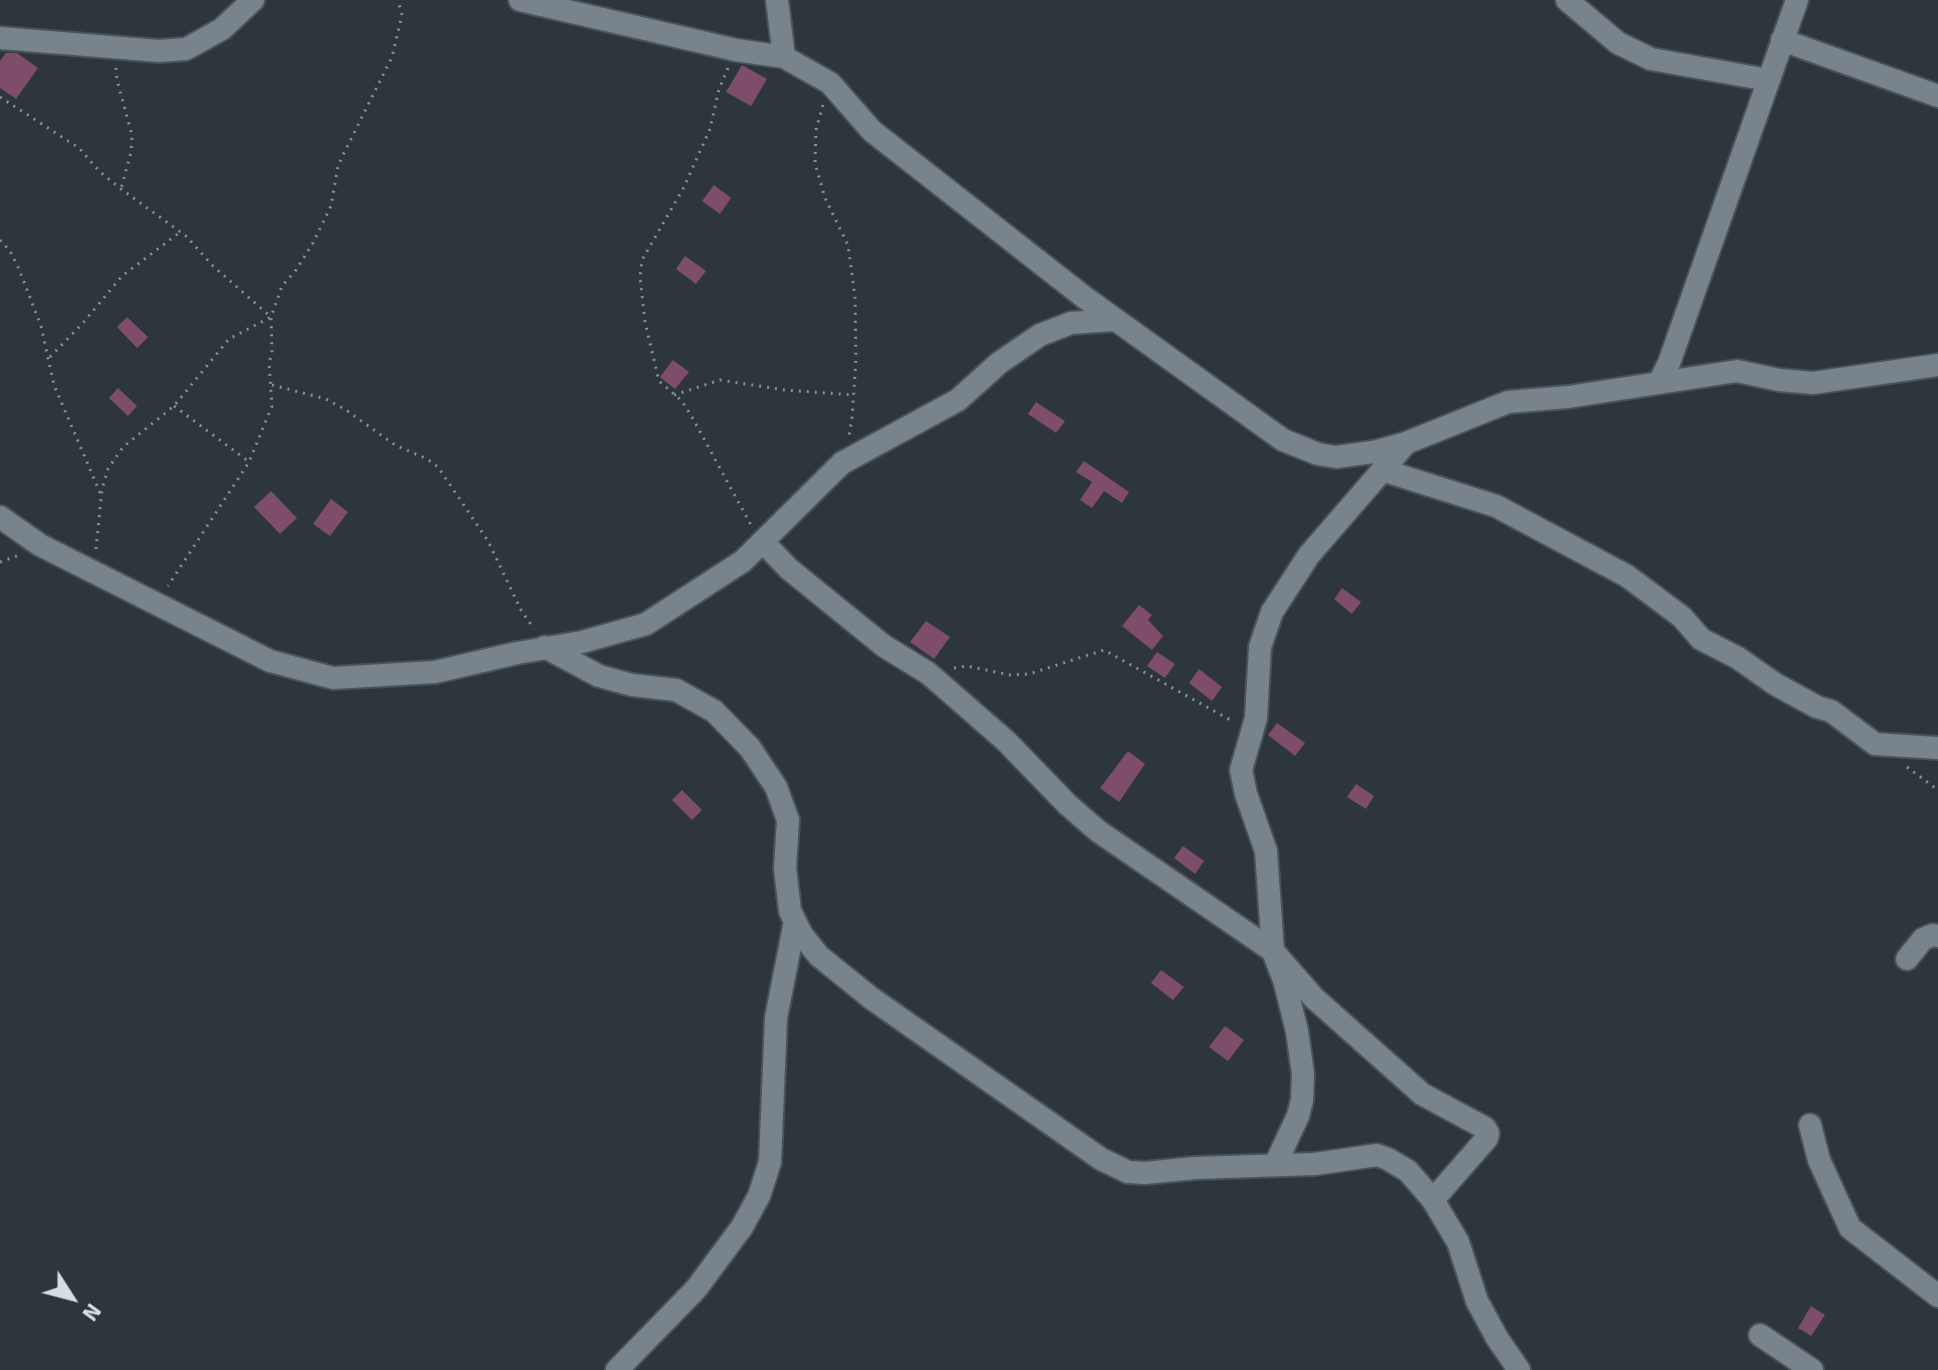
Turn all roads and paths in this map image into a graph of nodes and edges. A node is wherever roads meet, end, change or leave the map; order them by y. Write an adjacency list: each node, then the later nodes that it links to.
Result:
1 (253, 0): 9 (street)
2 (398, 0): 19 (path)
3 (520, 0): 10 (street)
4 (777, 0): 11 (street)
5 (1567, 0): 12 (street)
6 (1797, 0): 8 (street)
7 (0, 38): 9 (street)
8 (1782, 40): 12 (street); 14 (street)
9 (114, 47): 16 (path)
10 (736, 50): 11 (street); 25 (path)
11 (784, 57): 13 (street)
12 (1768, 80): 23 (street)
13 (830, 83): 20 (street); 26 (path)
14 (1938, 96)
15 (0, 97): 16 (path)
16 (121, 189): 17 (path)
17 (179, 232): 19 (path); 21 (path)
18 (0, 240): 21 (path)
19 (271, 317): 24 (path); 27 (path)
20 (1113, 320): 28 (street); 30 (street)
21 (50, 357): 32 (path)
22 (1938, 365): 23 (street)
23 (1659, 383): 28 (street)
24 (272, 385): 29 (path); 37 (path)
25 (674, 395): 26 (path); 34 (path)
26 (853, 395): 30 (path)
27 (174, 406): 29 (path); 32 (path)
28 (1406, 443): 31 (street)
29 (249, 462): 36 (path)
30 (842, 463): 34 (street)
31 (1382, 470): 39 (street); 40 (street)
32 (102, 495): 35 (path)
33 (0, 517): 35 (street)
34 (764, 543): 37 (street); 38 (street)
35 (93, 573): 36 (street)
36 (158, 602): 37 (street)
37 (545, 647): 41 (street)
38 (928, 673): 39 (path); 43 (street)
39 (1251, 732): 43 (street)
40 (1938, 748)
41 (795, 921): 46 (street); 50 (street)
42 (1938, 936): 44 (street)
43 (1273, 951): 46 (street); 47 (street)
44 (1907, 959)
45 (1810, 1125): 48 (street)
46 (1275, 1165): 47 (street)
47 (1433, 1200): 51 (street)
48 (1938, 1296)
49 (1760, 1335): 52 (street)
50 (617, 1370)
51 (1519, 1370)
52 (1812, 1370)

